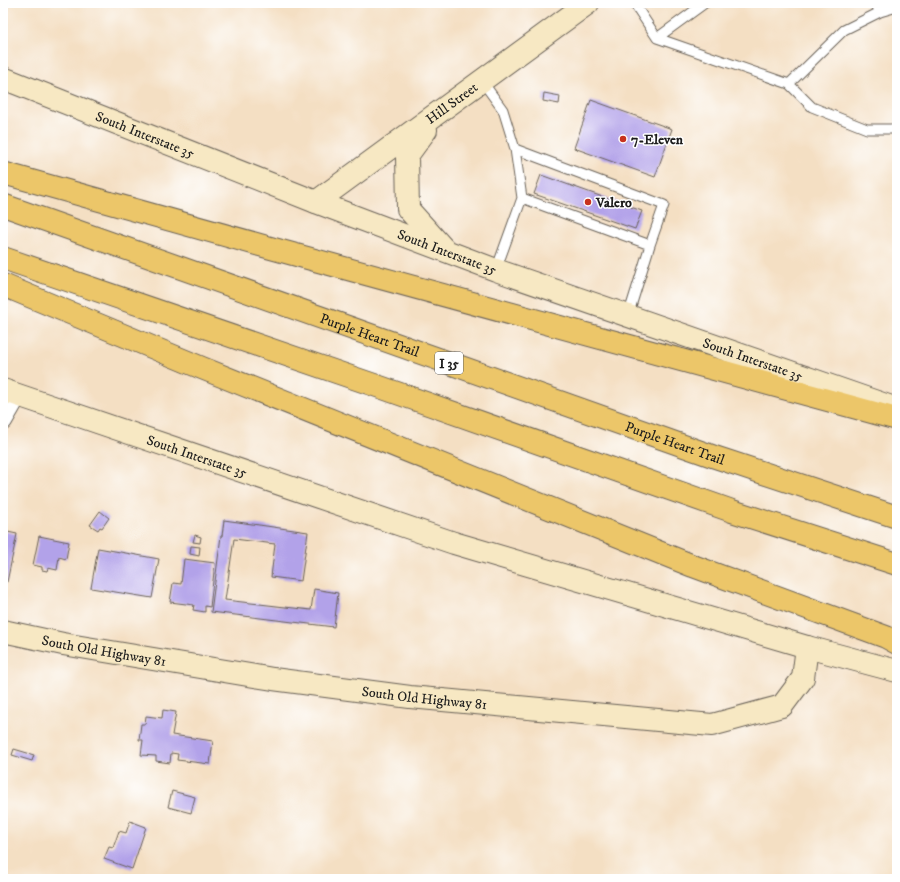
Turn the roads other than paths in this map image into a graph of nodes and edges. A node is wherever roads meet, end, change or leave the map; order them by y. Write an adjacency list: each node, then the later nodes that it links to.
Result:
1 (588, 3): 9 (main road, Hill Street)
2 (634, 3): 7 (lane)
3 (705, 3): 7 (lane)
4 (875, 3): 6 (lane)
5 (897, 7): 6 (lane)
6 (880, 12): 10 (lane)
7 (657, 38): 10 (lane)
8 (3, 78): 16 (main road, South Interstate 35)
9 (482, 81): 11 (main road, Hill Street); 13 (lane)
10 (788, 84): 12 (lane)
11 (437, 114): 16 (main road, Hill Street); 19 (main road)
12 (897, 129)
13 (515, 149): 15 (lane); 18 (lane)
14 (3, 173): 26 (highway)
15 (522, 198): 18 (lane); 21 (lane)
16 (316, 202): 19 (main road, South Interstate 35)
17 (3, 205): 28 (highway, Purple Heart Trail / I 35)
18 (650, 245): 23 (lane)
19 (446, 251): 21 (main road, South Interstate 35)
20 (3, 258): 29 (highway)
21 (496, 270): 23 (main road, South Interstate 35)
22 (3, 285): 31 (highway)
23 (628, 316): 25 (main road, South Interstate 35)
24 (11, 392): 27 (street); 32 (main road, South Interstate 35)
25 (897, 409)
26 (897, 419)
27 (3, 421)
28 (897, 517)
29 (897, 564)
30 (3, 631): 32 (main road, South Old Highway 81)
31 (897, 643)
32 (807, 647): 33 (main road, South Interstate 35)
33 (897, 671)

